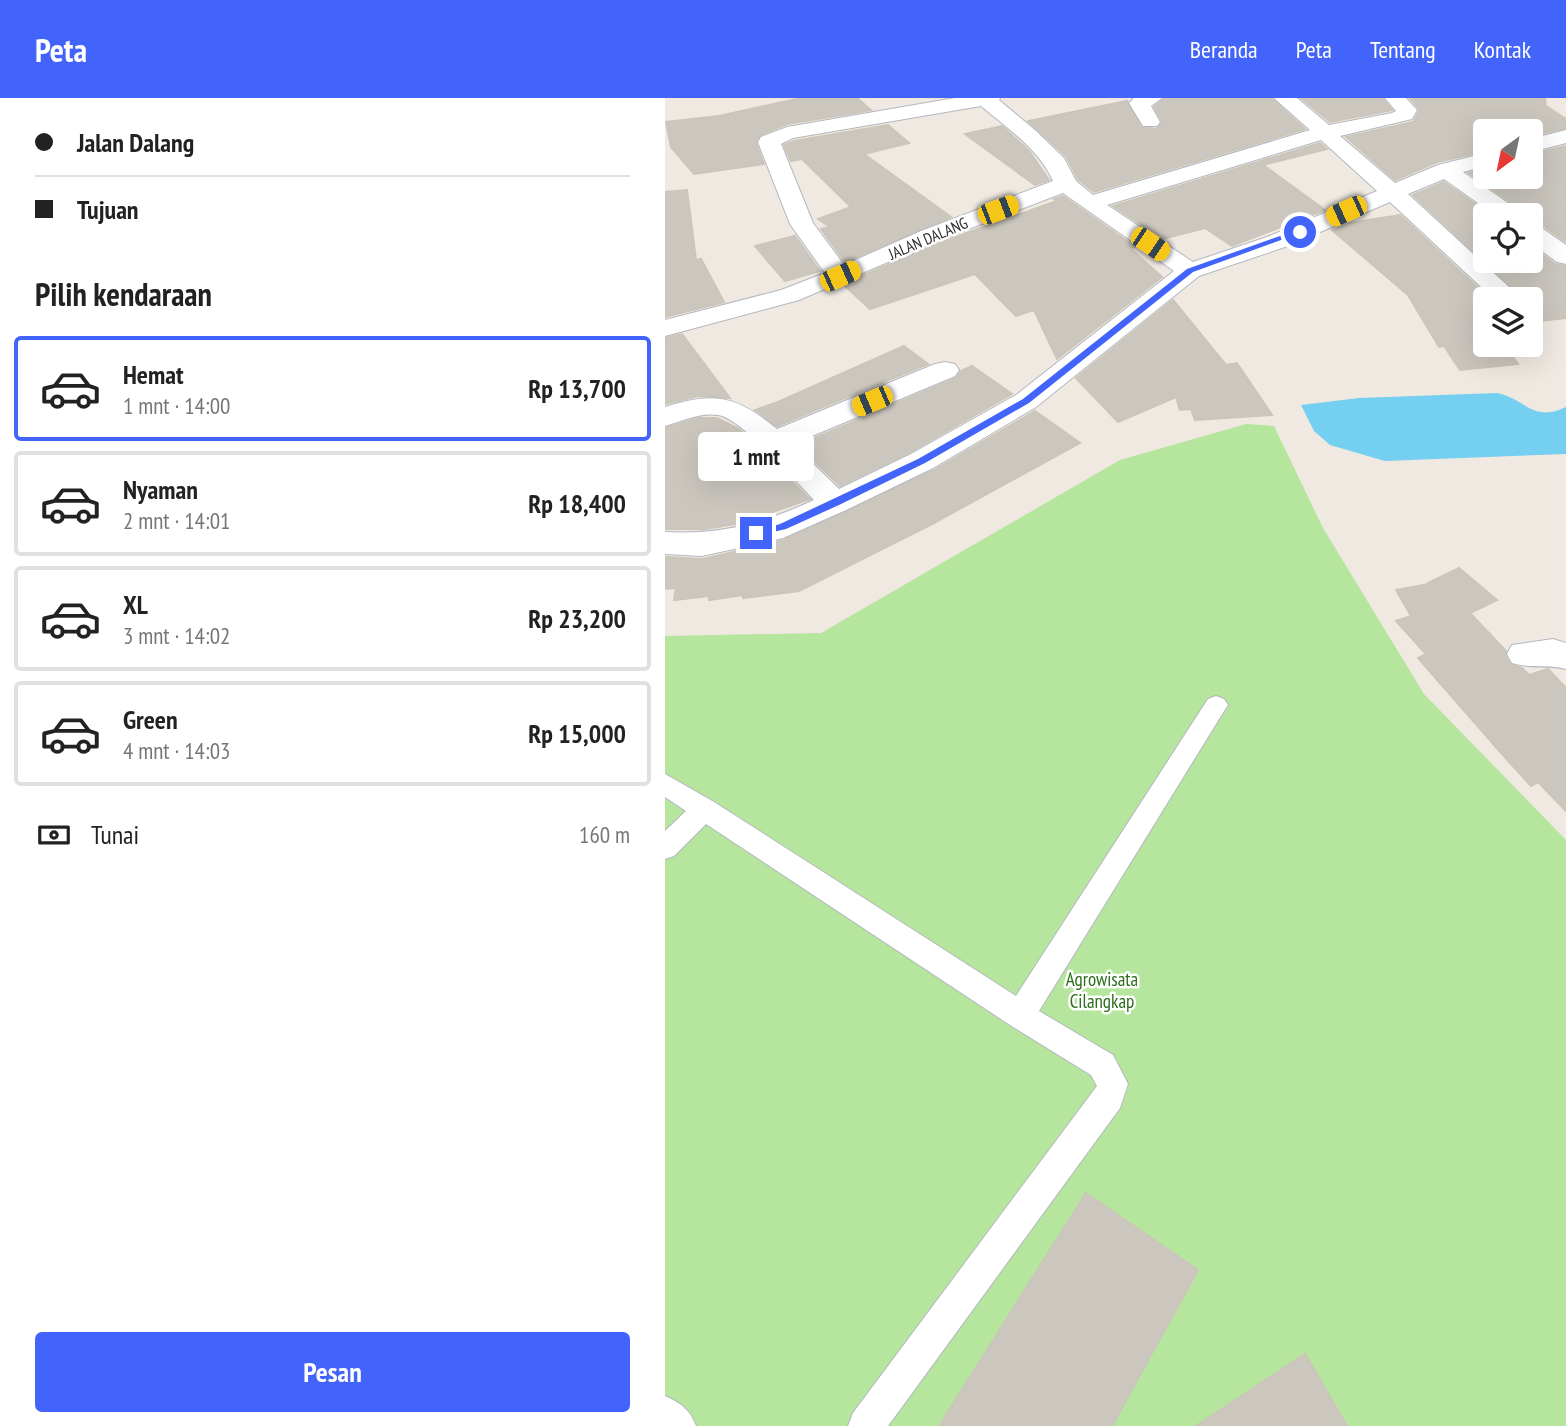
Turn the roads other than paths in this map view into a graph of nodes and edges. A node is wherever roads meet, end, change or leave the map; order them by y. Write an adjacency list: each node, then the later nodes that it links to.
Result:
1 (864, 98): 6 (street)
2 (987, 98): 6 (street); 13 (street)
3 (1152, 98): 7 (street)
4 (1284, 98): 8 (street)
5 (1395, 98): 8 (street)
6 (887, 115): 22 (street)
7 (1150, 122)
8 (1325, 132): 14 (street); 15 (street)
9 (1566, 136): 10 (street)
10 (1543, 143)
11 (1473, 163): 12 (street)
12 (1446, 170): 14 (street); 16 (street)
13 (1066, 184): 15 (street); 22 (street, JALAN DALANG)
14 (1393, 191): 21 (street); 23 (street)
15 (1089, 203): 21 (street)
16 (1493, 203)
17 (1566, 232): 18 (street)
18 (1543, 234)
19 (1543, 239): 20 (street)
20 (1566, 257)
21 (1190, 271): 28 (street)
22 (840, 276): 24 (street, JALAN DALANG)
23 (1496, 287)
24 (665, 328)
25 (945, 370): 27 (street)
26 (665, 417): 27 (street)
27 (773, 442): 28 (street)
28 (835, 503): 29 (street)
29 (665, 543)
30 (1525, 654): 31 (street)
31 (1566, 656)
32 (1216, 705): 36 (lane)
33 (665, 784): 34 (lane)
34 (705, 809): 35 (lane); 36 (lane)
35 (665, 848)
36 (1020, 1015): 39 (lane)
37 (665, 1414): 38 (lane)
38 (678, 1426)
39 (866, 1426)

